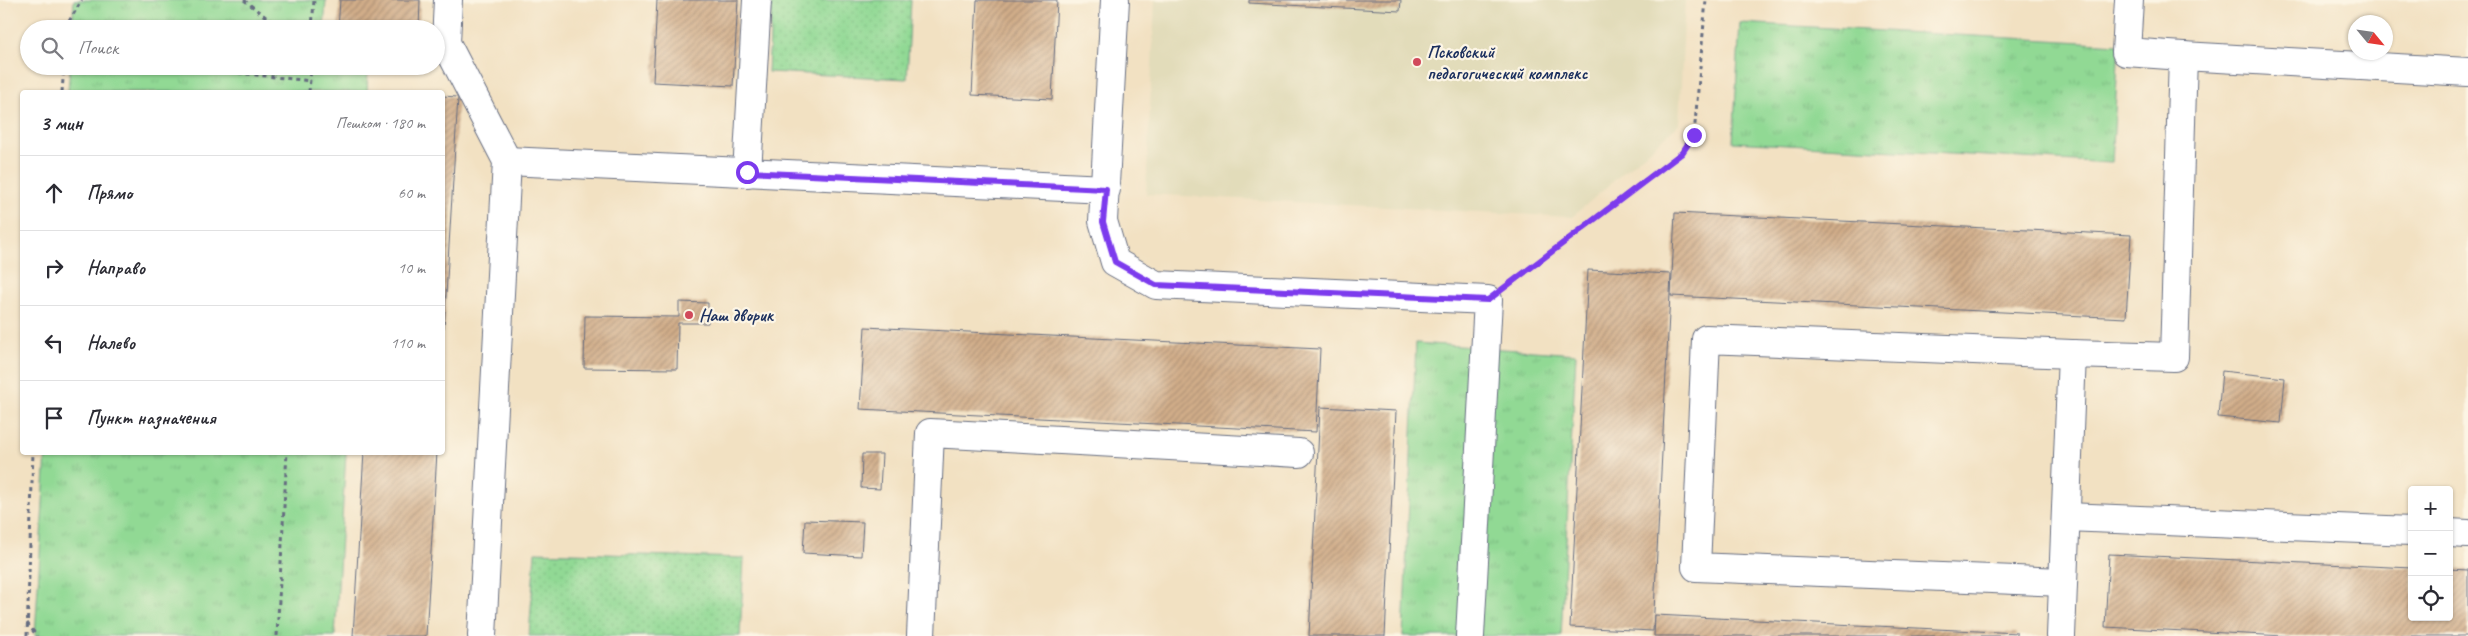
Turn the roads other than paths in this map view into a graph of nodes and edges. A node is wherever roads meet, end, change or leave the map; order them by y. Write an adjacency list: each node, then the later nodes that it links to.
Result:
1 (448, 0): 7 (lane)
2 (756, 0): 8 (lane)
3 (1114, 0): 9 (lane)
4 (2129, 0): 5 (lane)
5 (2183, 56): 6 (lane); 10 (lane)
6 (2468, 72)
7 (507, 161): 8 (lane); 17 (lane)
8 (747, 172): 9 (lane)
9 (1106, 189): 19 (lane)
10 (2072, 354): 12 (lane); 16 (lane)
11 (1299, 453): 18 (lane)
12 (2066, 517): 13 (lane); 16 (lane)
13 (2408, 531)
14 (2453, 533): 15 (lane)
15 (2468, 534)
16 (2063, 582): 20 (lane)
17 (482, 636)
18 (921, 636)
19 (1470, 636)
20 (2061, 636)

